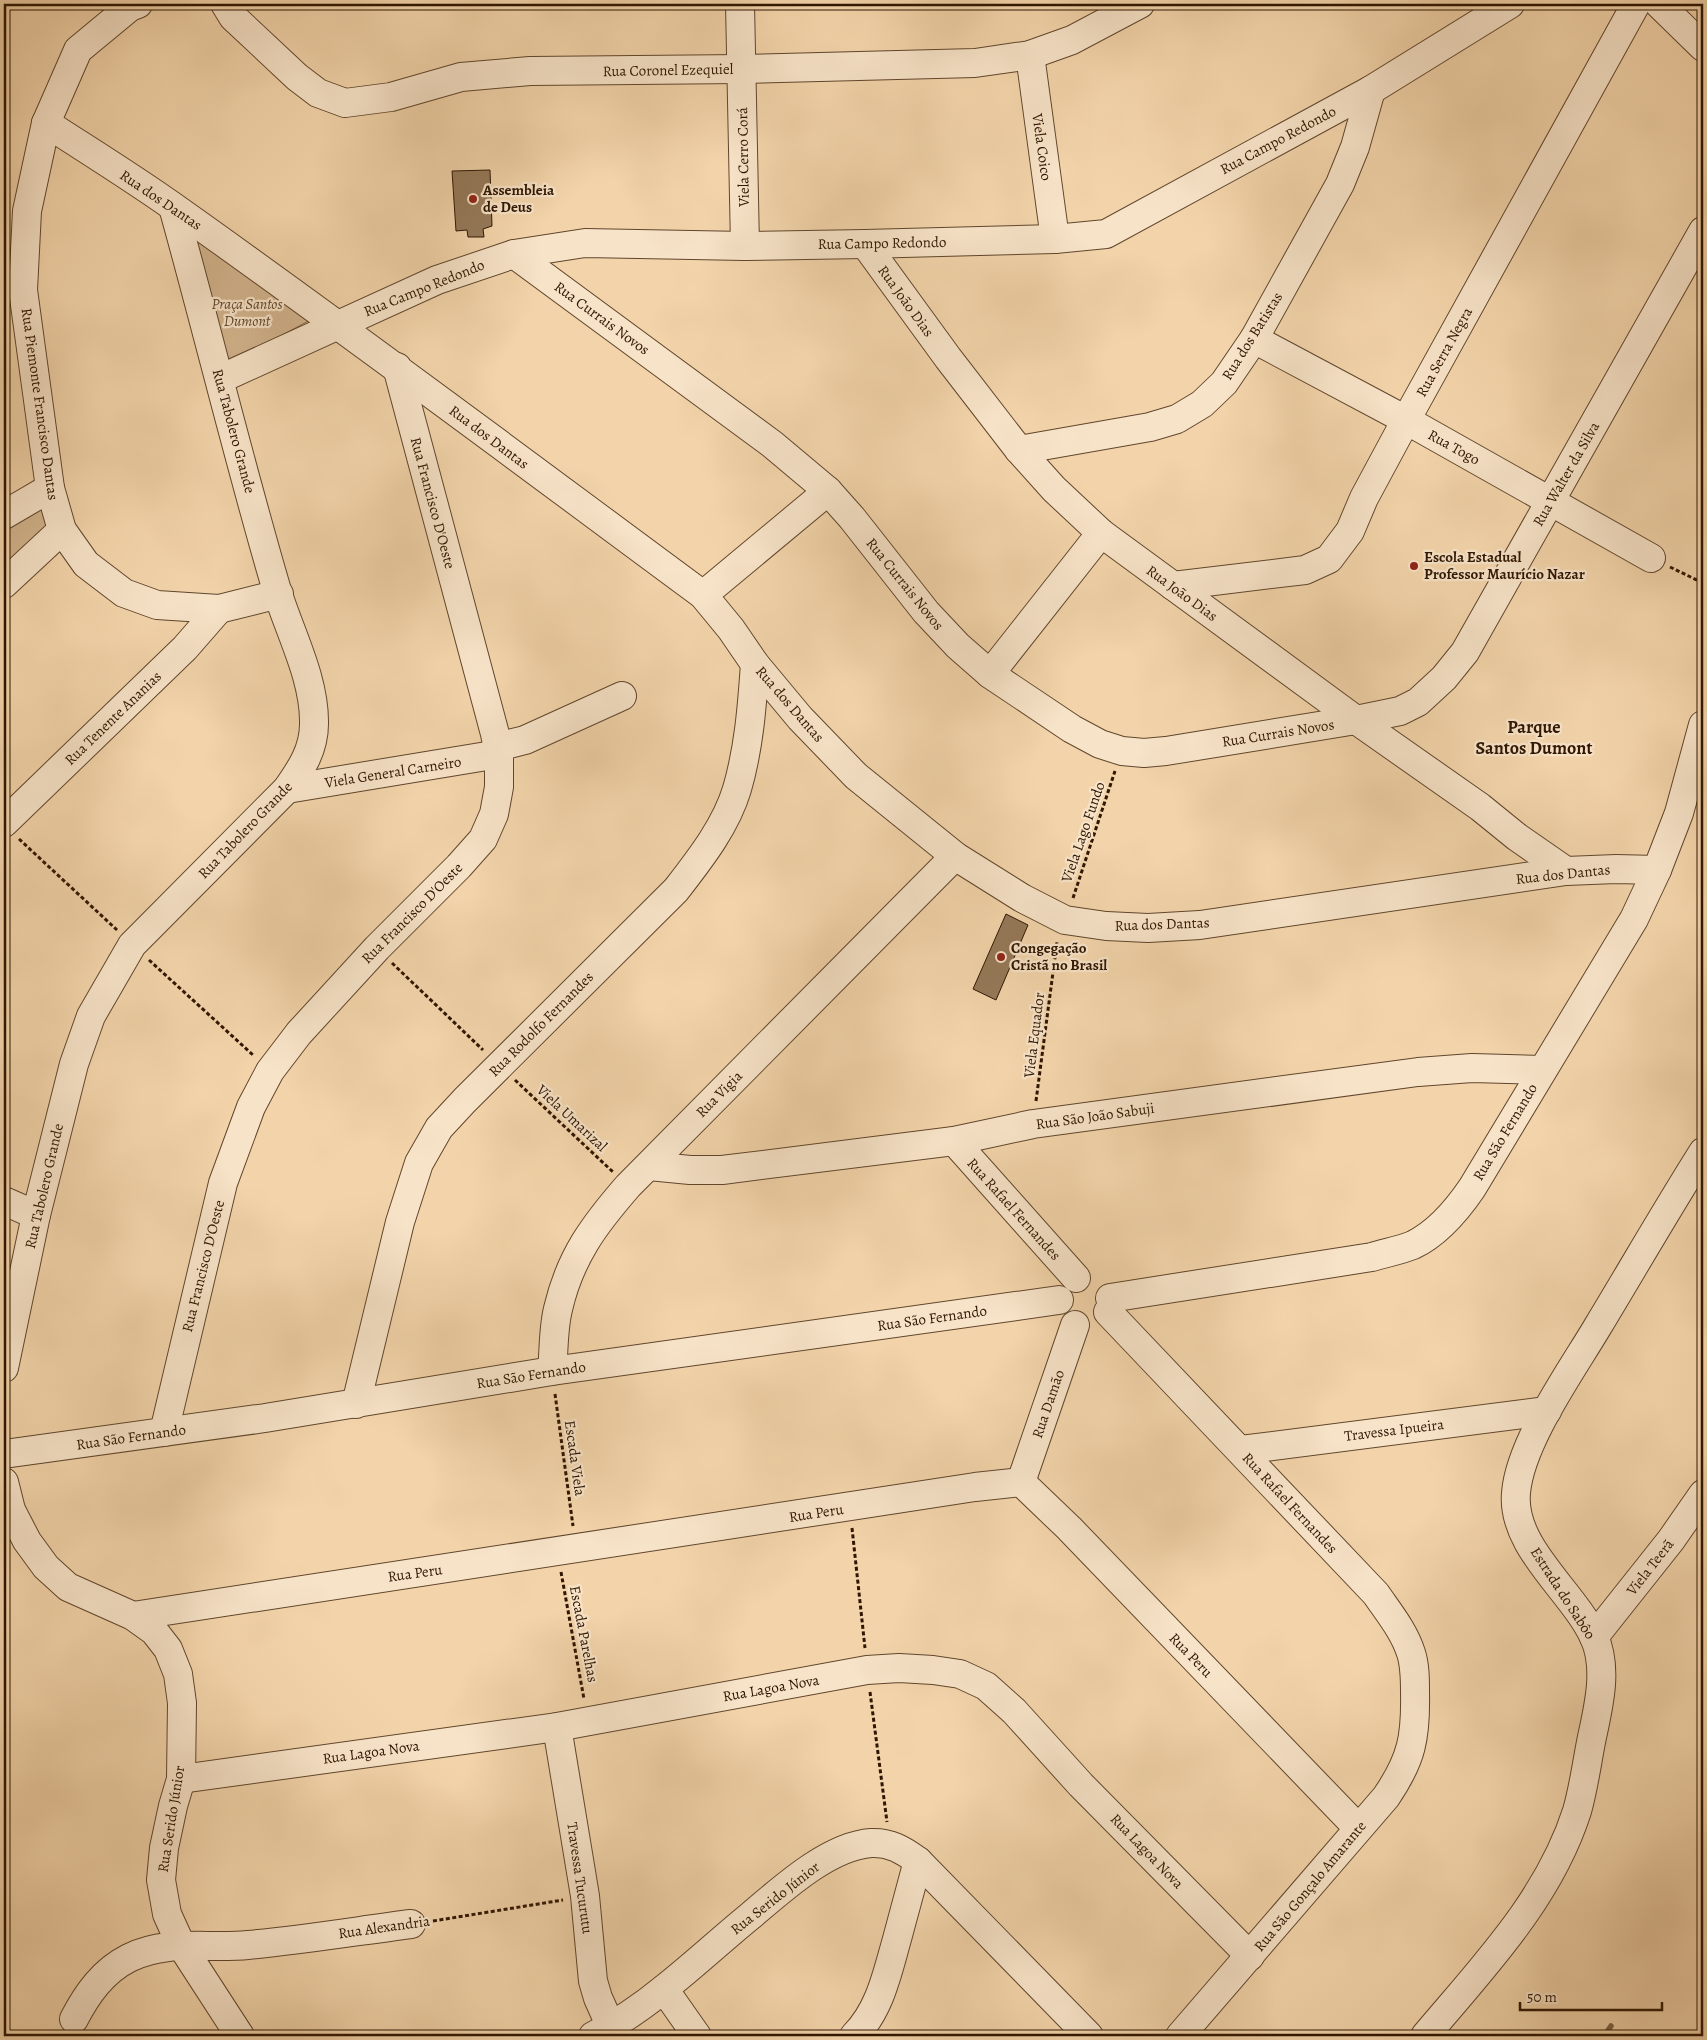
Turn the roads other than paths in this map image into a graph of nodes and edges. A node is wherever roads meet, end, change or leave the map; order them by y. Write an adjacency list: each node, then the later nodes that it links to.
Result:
1 (138, 4): 12 (street, Rua Piemonte Francisco Dantas)
2 (225, 4): 10 (street, Rua Coronel Ezequiel)
3 (740, 4): 10 (street, Viela Cerro Corá)
4 (1140, 4): 9 (street, Rua Coronel Ezequiel)
5 (1510, 4): 11 (street, Rua Campo Redondo)
6 (1636, 4): 23 (street, Rua Serra Negra)
7 (1659, 4): 8 (street)
8 (1703, 47)
9 (1030, 55): 10 (street, Rua Coronel Ezequiel); 15 (street, Viela Coico)
10 (742, 69): 17 (street, Viela Cerro Corá)
11 (1371, 90): 15 (street, Rua Campo Redondo); 20 (street, Rua dos Batistas)
12 (46, 123): 13 (street, Rua dos Dantas); 25 (street, Rua Piemonte Francisco Dantas)
13 (173, 207): 19 (street, Rua dos Dantas); 22 (street, Rua Tabolero Grande)
14 (1703, 231): 27 (street, Rua Walter da Silva)
15 (1055, 239): 16 (street, Rua Campo Redondo)
16 (865, 244): 17 (street, Rua Campo Redondo); 24 (street, Rua João Dias)
17 (745, 246): 18 (street, Rua Campo Redondo)
18 (514, 254): 19 (street, Rua Campo Redondo); 26 (street, Rua Currais Novos)
19 (336, 325): 21 (street, Rua dos Dantas); 22 (street, Rua Campo Redondo)
20 (1254, 339): 23 (street, Rua Togo); 24 (street, Rua dos Batistas)
21 (397, 367): 35 (street, Rua dos Dantas); 44 (street, Rua Francisco D'Oeste)
22 (220, 379): 34 (street, Rua Tabolero Grande)
23 (1406, 420): 27 (street, Rua Togo); 33 (street, Rua Serra Negra)
24 (1019, 450): 30 (street, Rua João Dias)
25 (50, 488): 28 (street); 29 (street, Rua Piemonte Francisco Dantas)
26 (828, 491): 35 (street); 40 (street, Rua Currais Novos)
27 (1551, 501): 31 (street, Rua Togo); 42 (street, Rua Walter da Silva)
28 (4, 515)
29 (62, 530): 32 (street); 36 (street, Rua Piemonte Francisco Dantas)
30 (1101, 534): 33 (street, Rua João Dias); 40 (street)
31 (1651, 558)
32 (4, 584)
33 (1173, 586): 42 (street, Rua João Dias)
34 (278, 594): 37 (street, Rua Piemonte Francisco Dantas); 45 (street, Rua Tabolero Grande)
35 (702, 594): 39 (street, Rua dos Dantas)
36 (158, 605): 37 (street, Rua Piemonte Francisco Dantas); 38 (street)
37 (219, 609): 38 (street, Rua Tenente Ananias)
38 (185, 648): 46 (street, Rua Tenente Ananias)
39 (755, 664): 47 (street, Rua dos Dantas); 62 (street, Rua Rodolfo Fernandes)
40 (990, 674): 42 (street, Rua Currais Novos)
41 (622, 696): 44 (street, Viela General Carneiro)
42 (1356, 720): 49 (street, Rua João Dias)
43 (1703, 725): 48 (street, Rua São Fernando)
44 (498, 750): 45 (street, Viela General Carneiro); 64 (street, Rua Francisco D'Oeste)
45 (288, 789): 55 (street, Rua Tabolero Grande)
46 (4, 823)
47 (955, 856): 49 (street, Rua dos Dantas); 53 (street, Rua Vigia)
48 (1657, 870): 49 (street, Rua dos Dantas); 50 (street, Rua São Fernando)
49 (1566, 871)
50 (1542, 1070): 51 (street, Rua São João Sabuji); 58 (street, Rua São Fernando)
51 (954, 1141): 53 (street, Rua São João Sabuji); 56 (street, Rua Rafael Fernandes)
52 (1702, 1164): 63 (street, Estrada do Sabôo)
53 (649, 1166): 61 (street, Rua Vigia)
54 (4, 1201): 55 (street)
55 (36, 1215): 60 (street, Rua Tabolero Grande)
56 (1076, 1278): 57 (street); 58 (street)
57 (1059, 1300): 59 (street); 61 (street, Rua São Fernando)
58 (1109, 1305): 59 (street); 65 (street, Rua Rafael Fernandes)
59 (1075, 1325): 68 (street, Rua Damão)
60 (4, 1368)
61 (552, 1371): 62 (street, Rua São Fernando)
62 (356, 1404): 64 (street, Rua São Fernando)
63 (1547, 1411): 65 (street, Travessa Ipueira); 71 (street, Estrada do Sabôo)
64 (164, 1432): 66 (street, Rua São Fernando)
65 (1240, 1450): 72 (street, Rua Rafael Fernandes)
66 (4, 1454)
67 (4, 1482): 70 (street, Rua Serido Júnior)
68 (1021, 1482): 70 (street, Rua Peru); 75 (street, Rua Peru)
69 (1703, 1494): 71 (street, Viela Teerã)
70 (133, 1616): 74 (street, Rua Serido Júnior)
71 (1594, 1637): 88 (street, Estrada do Sabôo)
72 (1416, 1723): 75 (street, Rua São Gonçalo Amarante)
73 (557, 1727): 74 (street, Rua Lagoa Nova); 79 (street, Rua Lagoa Nova); 82 (street, Travessa Tucurutu)
74 (181, 1779): 78 (street, Rua Serido Júnior)
75 (1358, 1828): 79 (street, Rua São Gonçalo Amarante)
76 (918, 1861): 80 (street, Rua Serido Júnior); 85 (street); 86 (street, Rua Serido Júnior)
77 (411, 1924): 78 (street, Rua Alexandria)
78 (182, 1945): 81 (street, Rua Alexandria); 83 (street, Rua Serido Júnior)
79 (1250, 1956): 87 (street, Rua São Gonçalo Amarante)
80 (664, 1989): 82 (street, Rua Serido Júnior); 84 (street)
81 (74, 2019)
82 (602, 2031)
83 (240, 2036)
84 (697, 2036)
85 (854, 2036)
86 (1089, 2036)
87 (1180, 2036)
88 (1425, 2036)

